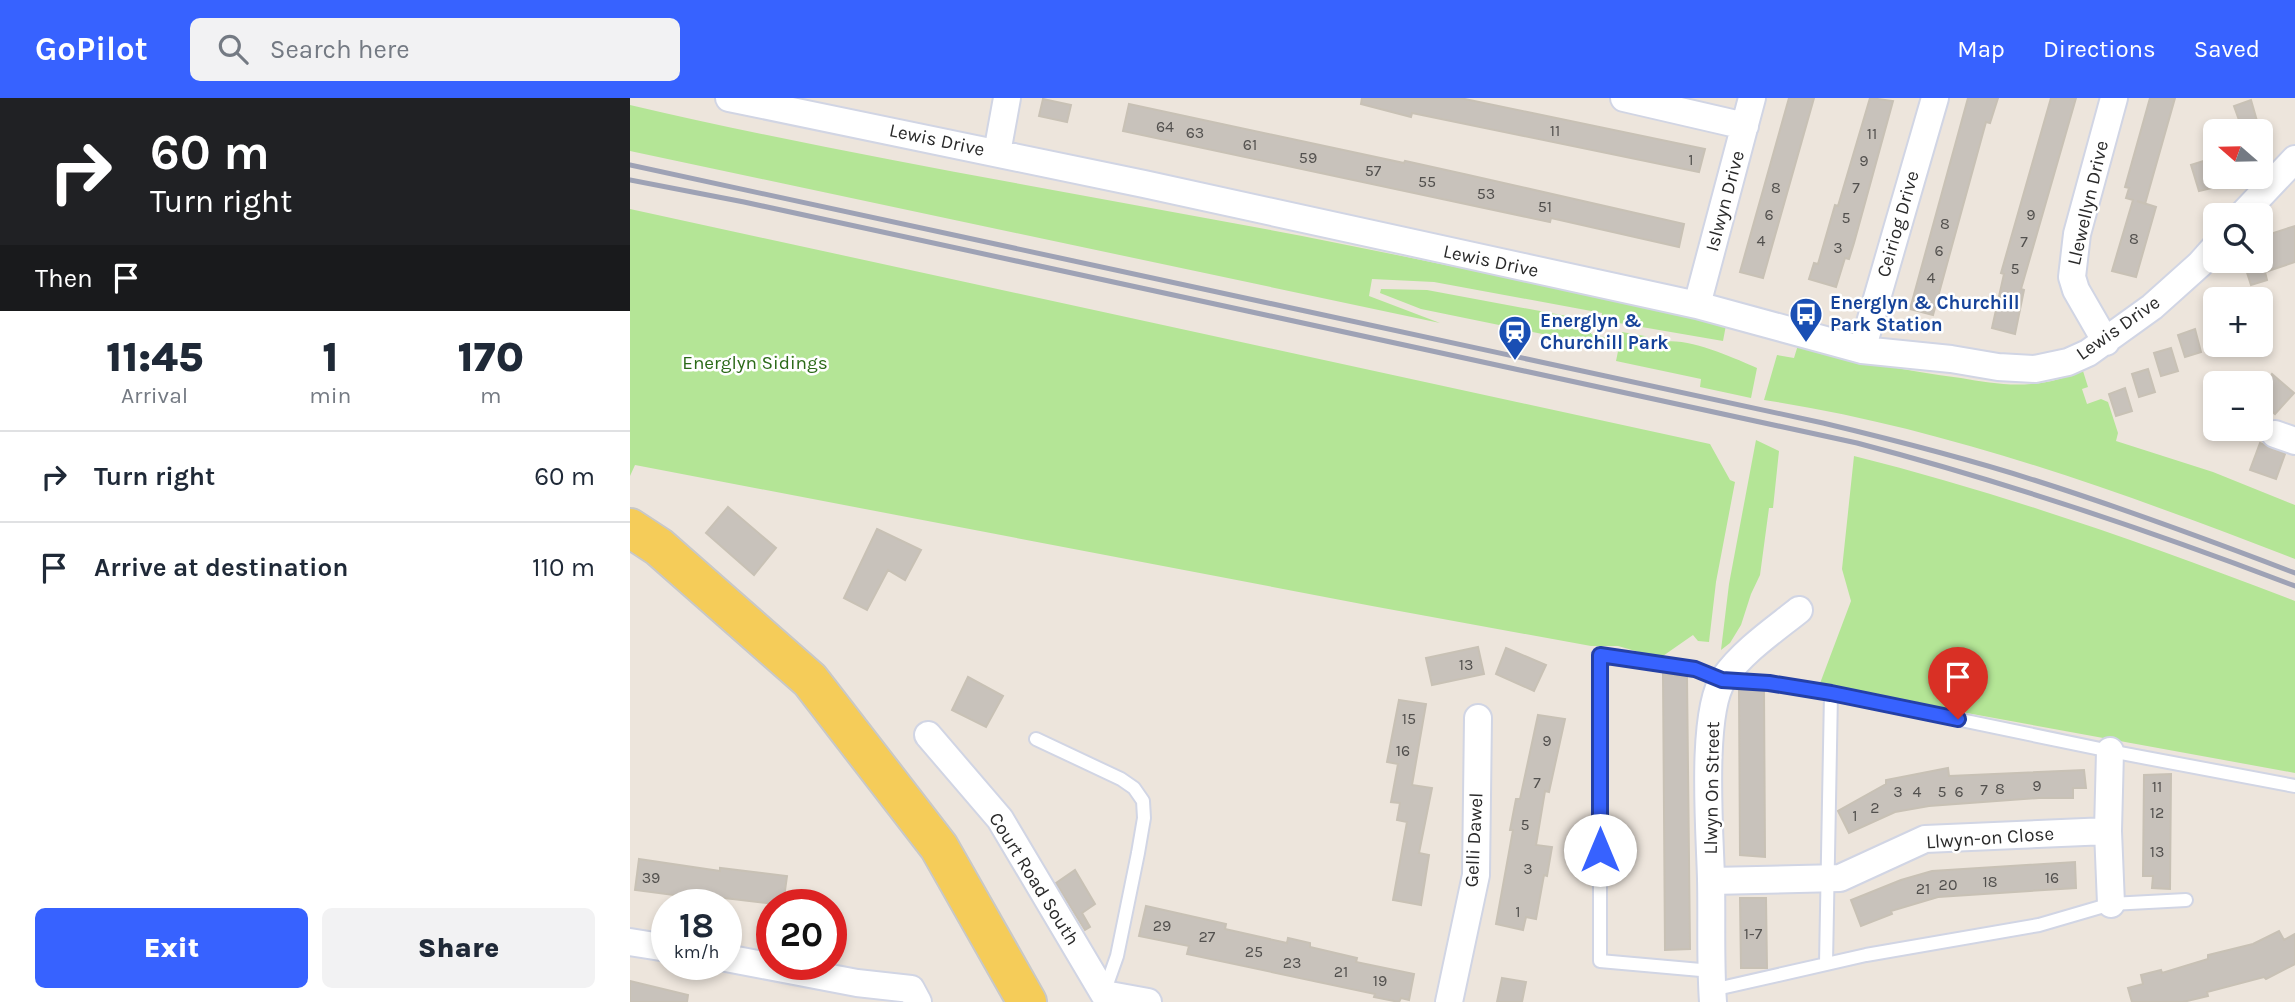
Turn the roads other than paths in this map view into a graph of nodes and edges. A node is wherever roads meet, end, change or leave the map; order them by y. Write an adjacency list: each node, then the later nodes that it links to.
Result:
1 (729, 98): 8 (street, Lewis Drive)
2 (1007, 98): 8 (street)
3 (1624, 98): 7 (street)
4 (1752, 98): 7 (street, Islwyn Drive)
5 (1935, 98): 14 (street, Ceiriog Drive)
6 (2114, 98): 13 (street, Llewellyn Drive)
7 (1745, 126): 12 (street, Islwyn Drive)
8 (997, 153): 12 (street, Lewis Drive)
9 (2295, 159): 10 (street)
10 (2253, 203)
11 (2203, 261): 13 (street, Lewis Drive)
12 (1697, 305): 14 (street, Lewis Drive)
13 (2106, 342): 14 (street, Lewis Drive)
14 (1862, 350)
15 (630, 528): 36 (main road)
16 (1799, 610): 17 (street, Llwyn On Street)
17 (1722, 680): 18 (lane); 26 (street, Llwyn On Street); 33 (lane)
18 (1831, 693): 22 (lane); 25 (lane)
19 (1478, 718): 38 (street, Gelli Dawel)
20 (928, 735): 34 (street, Court Road South)
21 (1036, 738): 34 (lane)
22 (2110, 751): 23 (lane); 24 (street)
23 (2295, 786)
24 (2108, 831): 25 (street, Llwyn-on Close); 28 (street)
25 (1828, 878): 26 (street, Llwyn-on Close); 32 (lane)
26 (1711, 881): 33 (street, Llwyn On Street)
27 (2186, 900): 28 (lane)
28 (2111, 904): 32 (lane)
29 (630, 943): 30 (street)
30 (651, 946)
31 (742, 961): 35 (street)
32 (1826, 964): 33 (lane)
33 (1712, 988)
34 (1104, 994): 37 (street)
35 (914, 996)
36 (1027, 1002)
37 (1148, 1002)
38 (1449, 1002)

